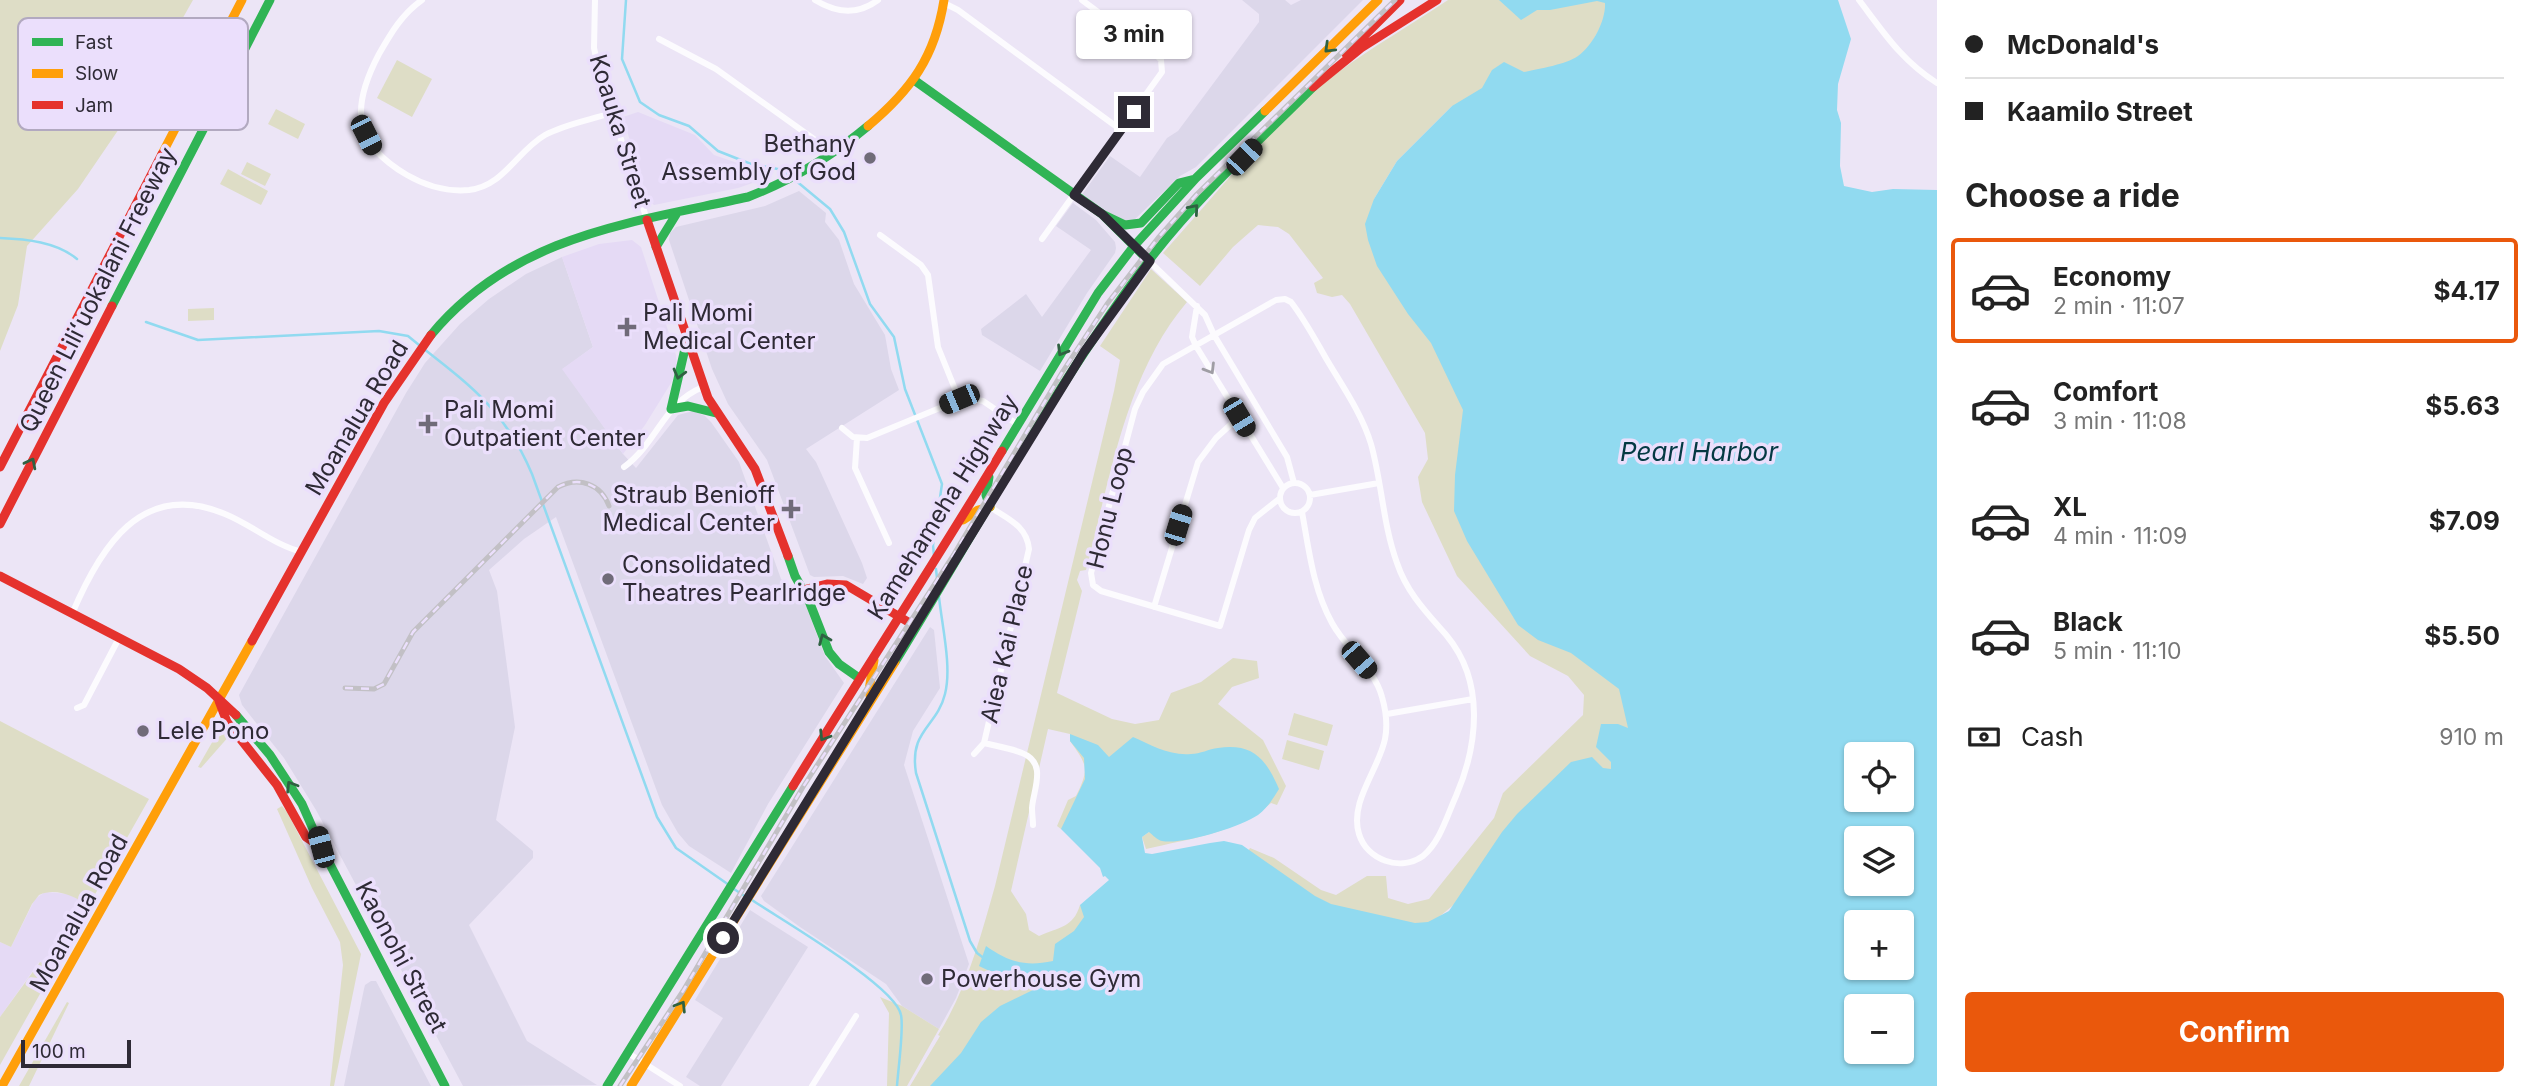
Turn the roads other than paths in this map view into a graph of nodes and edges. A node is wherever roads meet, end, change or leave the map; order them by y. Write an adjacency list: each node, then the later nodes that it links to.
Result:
1 (242, 0): 13 (main road, Queen Liliʻuokalani Freeway)
2 (270, 0): 15 (main road, Queen Liliʻuokalani Freeway, one-way to 2)
3 (422, 0): 19 (street)
4 (595, 0): 19 (street, Koauka Street)
5 (815, 0): 6 (street)
6 (878, 0)
7 (1082, 0): 22 (street)
8 (1378, 0): 24 (main road, Kamehameha Highway, one-way to 24)
9 (1400, 0): 18 (main road, Kamehameha Highway)
10 (1437, 0): 18 (main road)
11 (1859, 0): 17 (street)
12 (944, 1): 16 (main road, Moanalua Road); 22 (street)
13 (233, 18)
14 (659, 39): 23 (street)
15 (248, 43)
16 (914, 79): 23 (main road, Moanalua Road); 25 (main road)
17 (1937, 83)
18 (1313, 87): 33 (main road, Kamehameha Highway, one-way to 18)
19 (611, 113): 28 (street, Koauka Street)
20 (175, 130): 47 (main road, Queen Liliʻuokalani Freeway)
21 (203, 130): 56 (main road, Queen Liliʻuokalani Freeway, one-way to 21)
22 (1121, 130): 25 (street)
23 (832, 152): 26 (main road, Moanalua Road)
24 (1196, 178): 27 (main road); 31 (main road, Kamehameha Highway)
25 (1074, 195): 27 (main road); 30 (street)
26 (677, 213): 28 (main road, Moanalua Road); 32 (main road)
27 (1102, 214): 31 (main road)
28 (647, 220): 32 (main road); 59 (main road, Moanalua Road)
29 (880, 236): 39 (street)
30 (1042, 239)
31 (1134, 246): 33 (main road); 43 (main road, Kamehameha Highway, one-way to 43)
32 (656, 247): 36 (main road)
33 (1150, 261): 34 (street); 54 (main road, Kamehameha Highway)
34 (1197, 306): 35 (street); 37 (street)
35 (1214, 335): 37 (street, Honu Loop); 49 (street); 50 (street, Honu Loop)
36 (687, 340): 38 (main road); 40 (main road, one-way to 40)
37 (1196, 346): 42 (street, one-way to 42); 62 (street, Honu Loop)
38 (703, 387): 40 (street); 41 (main road)
39 (959, 399): 43 (street); 45 (street)
40 (671, 409): 41 (main road); 48 (street)
41 (716, 413): 61 (main road)
42 (1239, 417): 51 (street); 62 (street)
43 (1017, 425): 46 (main road, Kamehameha Highway)
44 (842, 428): 45 (street)
45 (857, 439): 58 (street)
46 (992, 466): 54 (main road); 57 (main road, Kamehameha Highway)
47 (0, 467)
48 (624, 467)
49 (1294, 482): 51 (street); 52 (street)
50 (1379, 483): 52 (street); 69 (street)
51 (1283, 488): 53 (street)
52 (1310, 495): 55 (street)
53 (1279, 499): 55 (street); 62 (street, Honu Loop)
54 (990, 508): 57 (main road); 65 (main road, Kamehameha Highway); 75 (street, Aiea Kai Place)
55 (1302, 512): 74 (street)
56 (0, 524)
57 (957, 526): 64 (main road, Kamehameha Highway)
58 (889, 543)
59 (302, 552): 63 (street); 70 (main road, Moanalua Road)
60 (0, 576): 63 (main road, Kaonohi Street)
61 (803, 590): 64 (main road); 68 (main road, one-way to 61)
62 (1154, 607)
63 (72, 614): 66 (main road, Kaonohi Street)
64 (900, 617): 65 (main road); 67 (main road, Kamehameha Highway)
65 (915, 626): 71 (main road, Kamehameha Highway)
66 (119, 638): 70 (main road, Kaonohi Street); 72 (street)
67 (875, 653): 68 (main road, Kamehameha Highway); 71 (main road)
68 (859, 678): 73 (main road); 79 (main road, Kamehameha Highway, one-way to 79)
69 (1473, 699): 74 (street); 74 (street)
70 (219, 701): 81 (main road, Moanalua Road); 82 (main road, Kaonohi Street)
71 (871, 701): 73 (main road, Kamehameha Highway)
72 (77, 708)
73 (865, 711): 80 (main road, Kamehameha Highway, one-way to 73)
74 (1387, 714)
75 (984, 743): 76 (street, Aiea Kai Place); 77 (street)
76 (974, 754)
77 (1034, 825)
78 (856, 1016): 86 (street)
79 (628, 1053): 80 (street); 83 (main road, Kamehameha Highway)
80 (645, 1064): 84 (main road, Kamehameha Highway); 85 (street)
81 (2, 1086)
82 (445, 1086)
83 (607, 1086)
84 (631, 1086)
85 (680, 1086)
86 (812, 1086)

